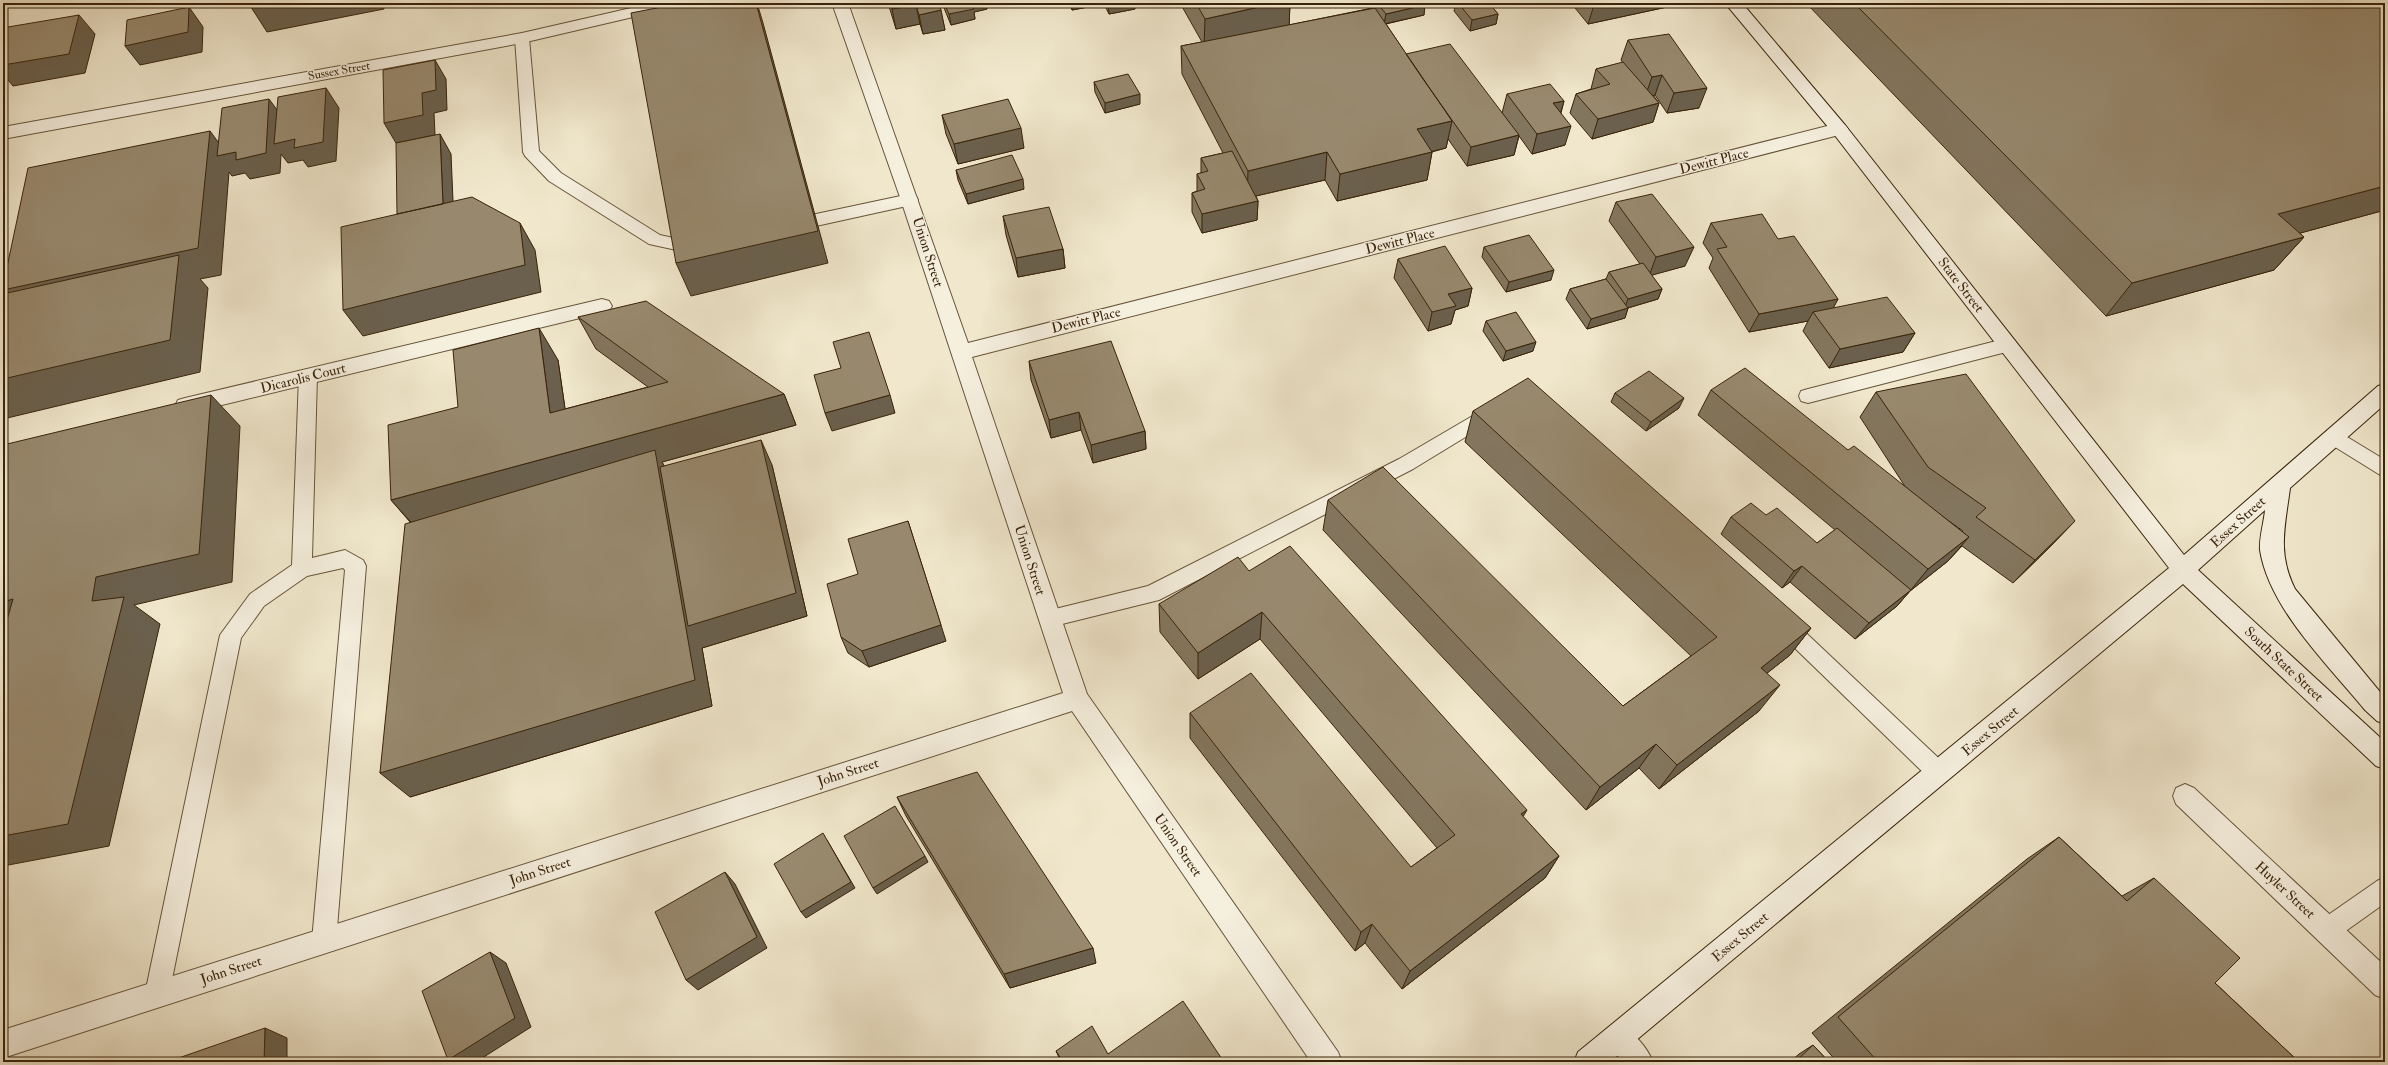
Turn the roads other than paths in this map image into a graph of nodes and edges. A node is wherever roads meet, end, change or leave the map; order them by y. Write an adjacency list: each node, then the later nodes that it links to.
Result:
1 (674, 3): 4 (street, Sussex Street)
2 (840, 3): 7 (street, Union Street)
3 (1733, 3): 5 (street, State Street)
4 (522, 38): 6 (street, Sussex Street); 9 (lane)
5 (1840, 129): 11 (street, State Street); 12 (street, Dewitt Place)
6 (3, 133)
7 (910, 200): 8 (lane); 12 (street, Union Street)
8 (816, 220)
9 (681, 245)
10 (602, 306): 13 (street, Dicarolis Court)
11 (2008, 345): 15 (lane); 22 (street, State Street)
12 (961, 352): 24 (street, Union Street)
13 (308, 376): 17 (street, Dicarolis Court); 21 (lane)
14 (2385, 392): 18 (street, Essex Street)
15 (1808, 396)
16 (1512, 400): 24 (lane)
17 (163, 411)
18 (2334, 437): 19 (lane); 20 (street, Essex Street)
19 (2385, 470)
20 (2280, 484): 22 (street, Essex Street); 26 (street)
21 (302, 568): 32 (lane); 34 (lane)
22 (2183, 570): 27 (street, South State Street); 28 (street, Essex Street)
23 (1766, 608): 28 (lane)
24 (1050, 618): 25 (street, Union Street)
25 (1077, 699): 32 (street, John Street); 37 (street, Union Street)
26 (2385, 713)
27 (2385, 758)
28 (1939, 773): 35 (street, Essex Street)
29 (2185, 796): 31 (street, Huyler Street)
30 (2385, 889): 31 (lane)
31 (2327, 930): 33 (street, Huyler Street)
32 (324, 941): 34 (street, John Street)
33 (2385, 985)
34 (157, 994): 36 (street, John Street)
35 (1618, 1037): 38 (street, Essex Street); 39 (lane)
36 (3, 1044)
37 (1328, 1062)
38 (1588, 1062)
39 (1640, 1062)

